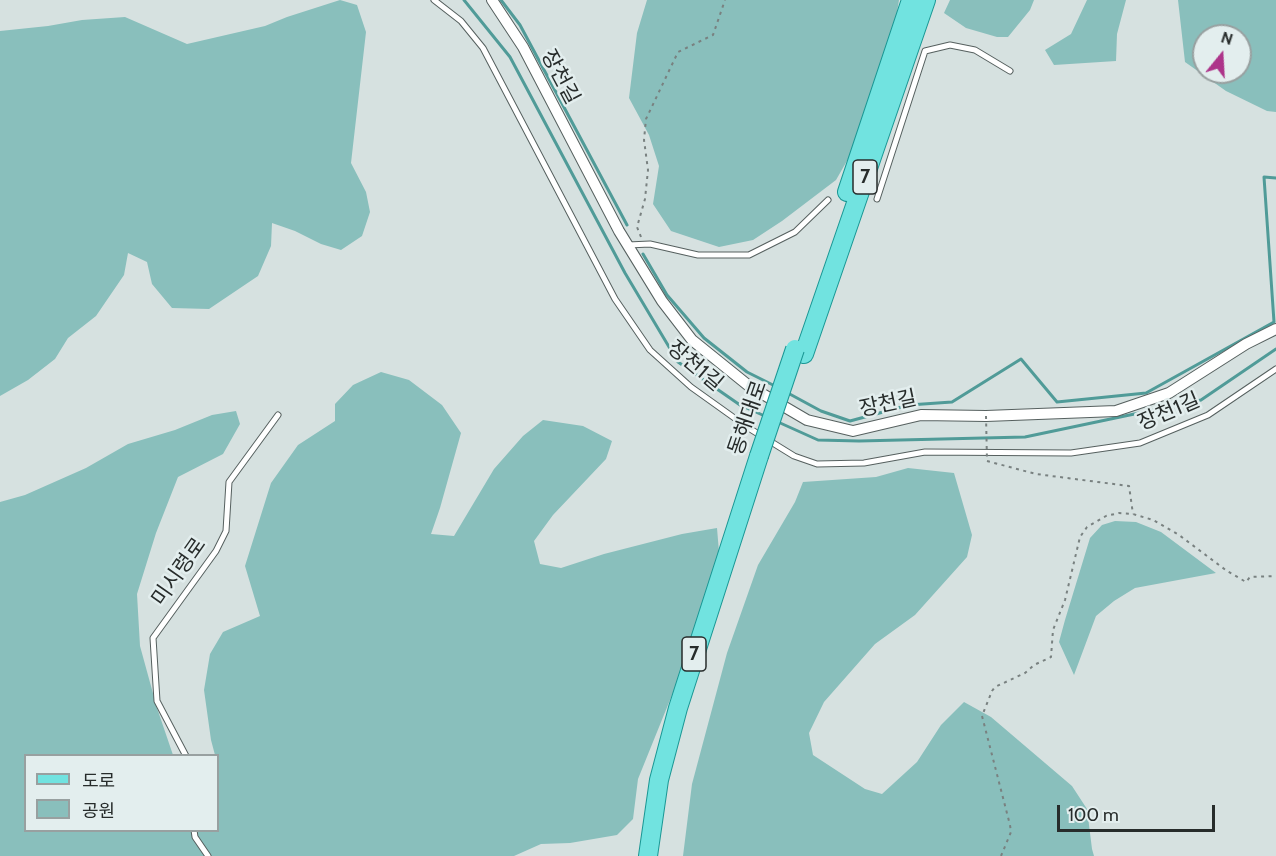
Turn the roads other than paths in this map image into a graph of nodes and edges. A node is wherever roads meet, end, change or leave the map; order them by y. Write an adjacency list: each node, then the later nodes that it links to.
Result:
1 (434, 0): 11 (lane, 장천1길)
2 (492, 0): 8 (street, 장천길)
3 (911, 0): 10 (main road, 7)
4 (926, 0): 10 (main road, 7)
5 (1010, 71): 6 (lane)
6 (877, 199)
7 (828, 200): 8 (lane)
8 (628, 245): 9 (street, 장천길)
9 (1276, 329)
10 (800, 352): 13 (main road, 7)
11 (1276, 369)
12 (278, 415): 14 (lane, 미시령로)
13 (764, 457): 17 (main road, 동해대로 / 7); 18 (main road, 동해대로 / 7)
14 (185, 754)
15 (194, 832): 16 (lane)
16 (208, 856)
17 (648, 856)
18 (660, 856)

